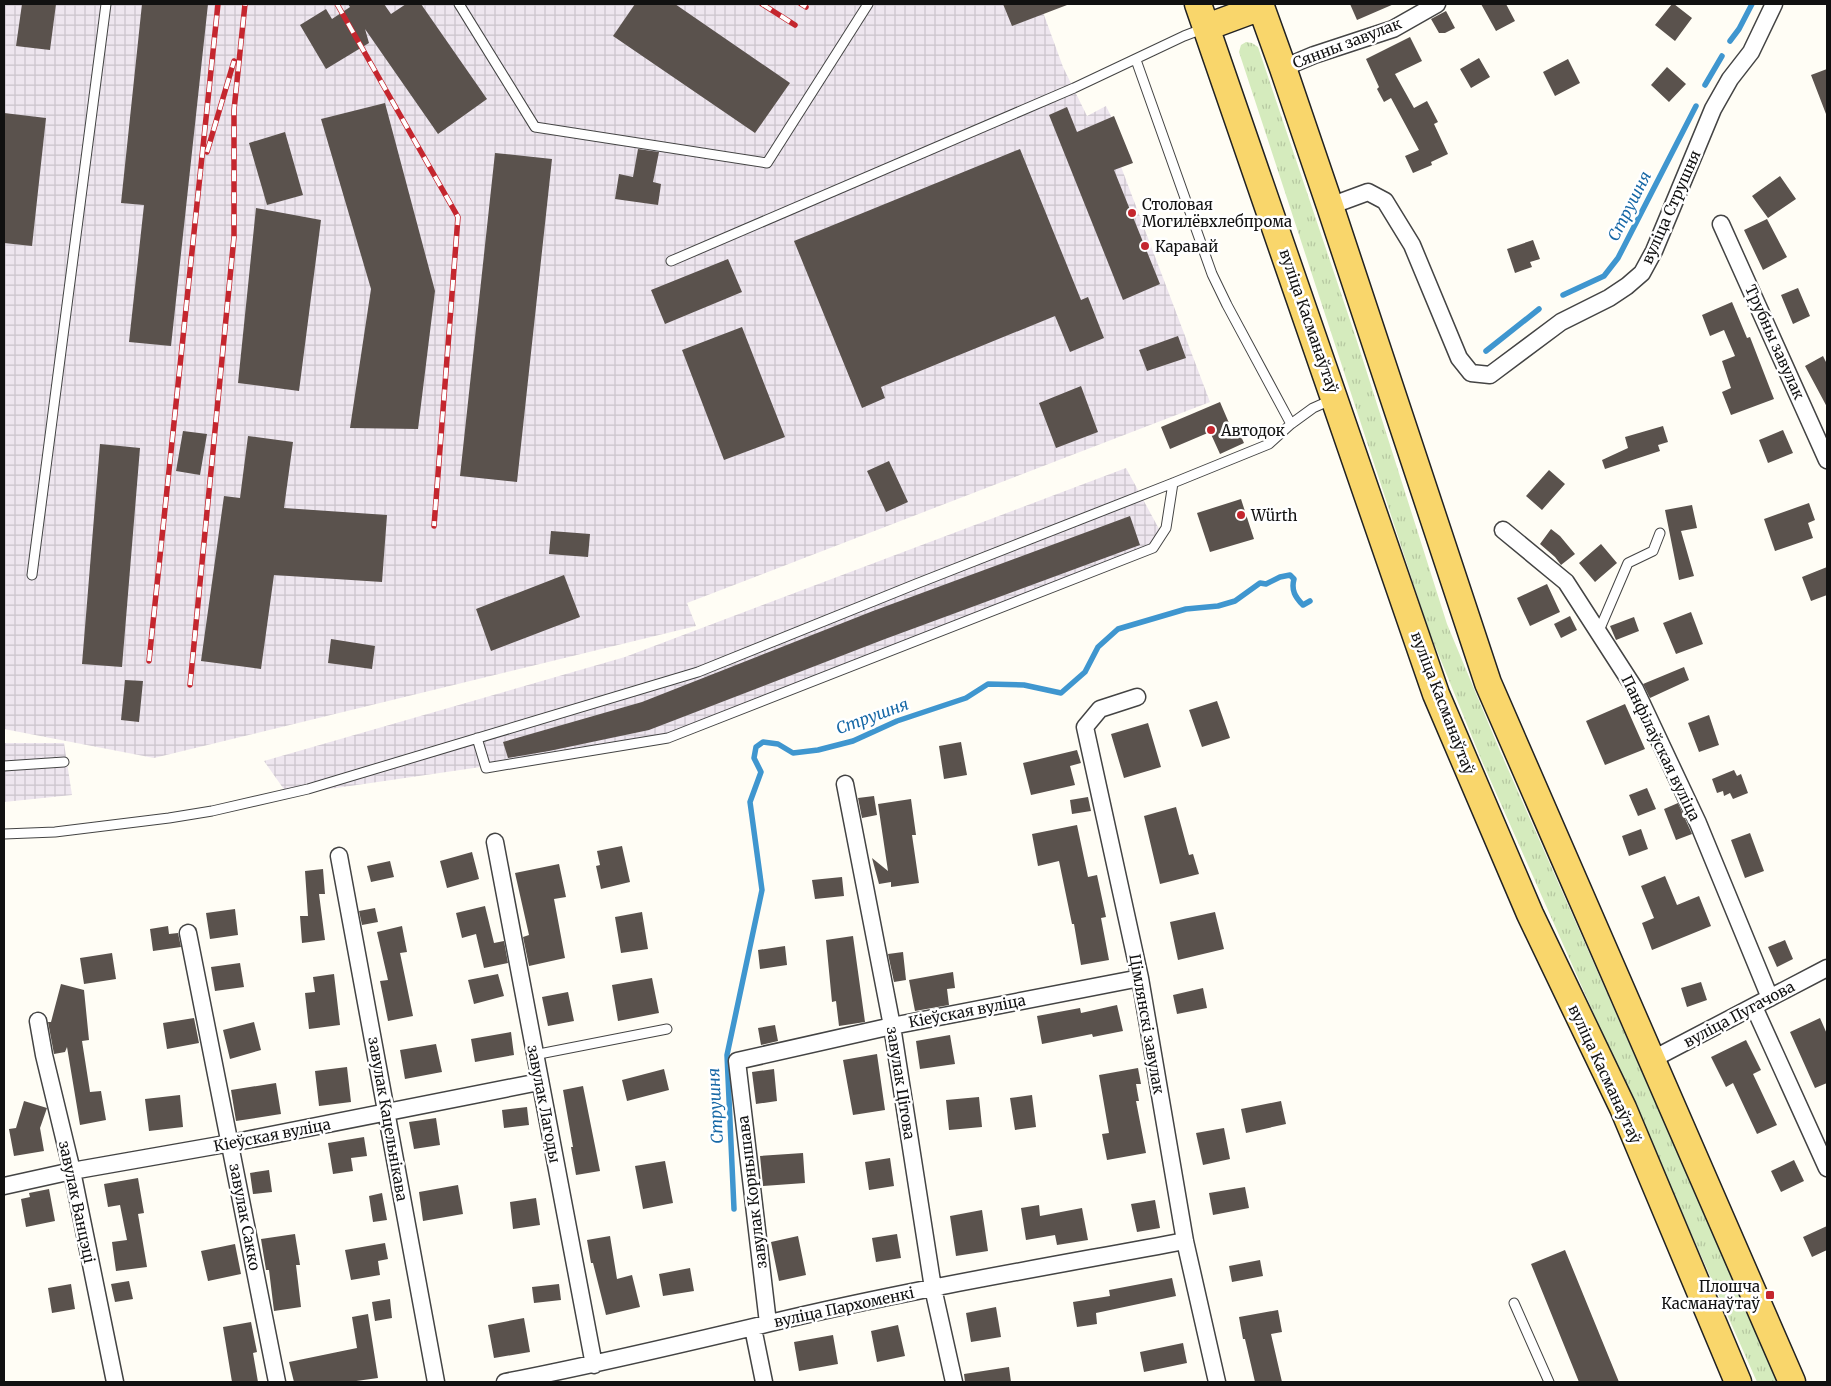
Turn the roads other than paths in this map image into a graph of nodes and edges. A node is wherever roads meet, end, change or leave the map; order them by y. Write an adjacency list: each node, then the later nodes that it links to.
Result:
1 (106, 4): 19 (lane)
2 (458, 4): 3 (lane)
3 (868, 4)
4 (1437, 4): 9 (street, Сянны завулак)
5 (1774, 4): 10 (street, вуліца Струшня)
6 (1260, 6): 7 (main road); 9 (main road)
7 (1202, 16): 8 (lane); 13 (main road, вуліца Касманаўтаў)
8 (1136, 60): 12 (lane); 14 (lane)
9 (1283, 68): 10 (main road)
10 (1330, 206): 38 (main road)
11 (1721, 224): 15 (street, Трубны завулак)
12 (671, 261)
13 (1335, 398): 14 (lane); 59 (main road, вуліца Касманаўтаў)
14 (1291, 424): 16 (lane)
15 (1827, 460)
16 (1173, 484): 22 (lane); 22 (lane)
17 (1502, 530): 20 (street, Панфілаўская вуліца)
18 (1660, 533): 20 (lane)
19 (32, 575)
20 (1598, 633): 32 (street, Панфілаўская вуліца)
21 (1136, 697): 31 (street, Цімлянскі завулак)
22 (477, 738): 26 (lane)
23 (64, 762): 24 (lane)
24 (4, 766)
25 (845, 784): 35 (street, завулак Цітова)
26 (4, 834)
27 (495, 842): 37 (street, завулак Лагоды)
28 (339, 856): 41 (street, завулак Кацельнікава)
29 (188, 933): 42 (street, завулак Сакко)
30 (1827, 968): 32 (street, вуліца Пугачова)
31 (1140, 978): 35 (street, Кіеўская вуліца); 46 (street, Цімлянскі завулак)
32 (1770, 998): 33 (street, вуліца Пугачова)
33 (1754, 1007): 38 (street, вуліца Пугачова); 43 (street)
34 (38, 1021): 44 (street, завулак Ванцэці)
35 (892, 1026): 39 (street, Кіеўская вуліца); 47 (street, завулак Цітова)
36 (667, 1029): 37 (lane)
37 (534, 1055): 40 (street, завулак Лагоды)
38 (1651, 1060): 60 (main road)
39 (737, 1061): 49 (street, завулак Корнышава)
40 (539, 1082): 41 (street, Кіеўская вуліца); 50 (street, завулак Лагоды)
41 (386, 1112): 42 (street, Кіеўская вуліца); 53 (street, завулак Кацельнікава)
42 (230, 1143): 44 (street, Кіеўская вуліца); 52 (street, завулак Сакко)
43 (1827, 1168)
44 (72, 1171): 45 (street, Кіеўская вуліца); 51 (street, завулак Ванцэці)
45 (4, 1186)
46 (1185, 1241): 47 (street, вуліца Пархоменкі); 57 (street, Цімлянскі завулак)
47 (933, 1288): 49 (street, вуліца Пархоменкі); 56 (street, завулак Цітова)
48 (1514, 1303): 58 (lane)
49 (761, 1326): 50 (street, вуліца Пархоменкі); 55 (street, завулак Корнышава)
50 (594, 1364): 54 (street, вуліца Пархоменкі)
51 (115, 1382)
52 (277, 1382)
53 (436, 1382)
54 (504, 1382)
55 (764, 1382)
56 (954, 1382)
57 (1217, 1382)
58 (1549, 1382)
59 (1738, 1382)
60 (1792, 1382)

